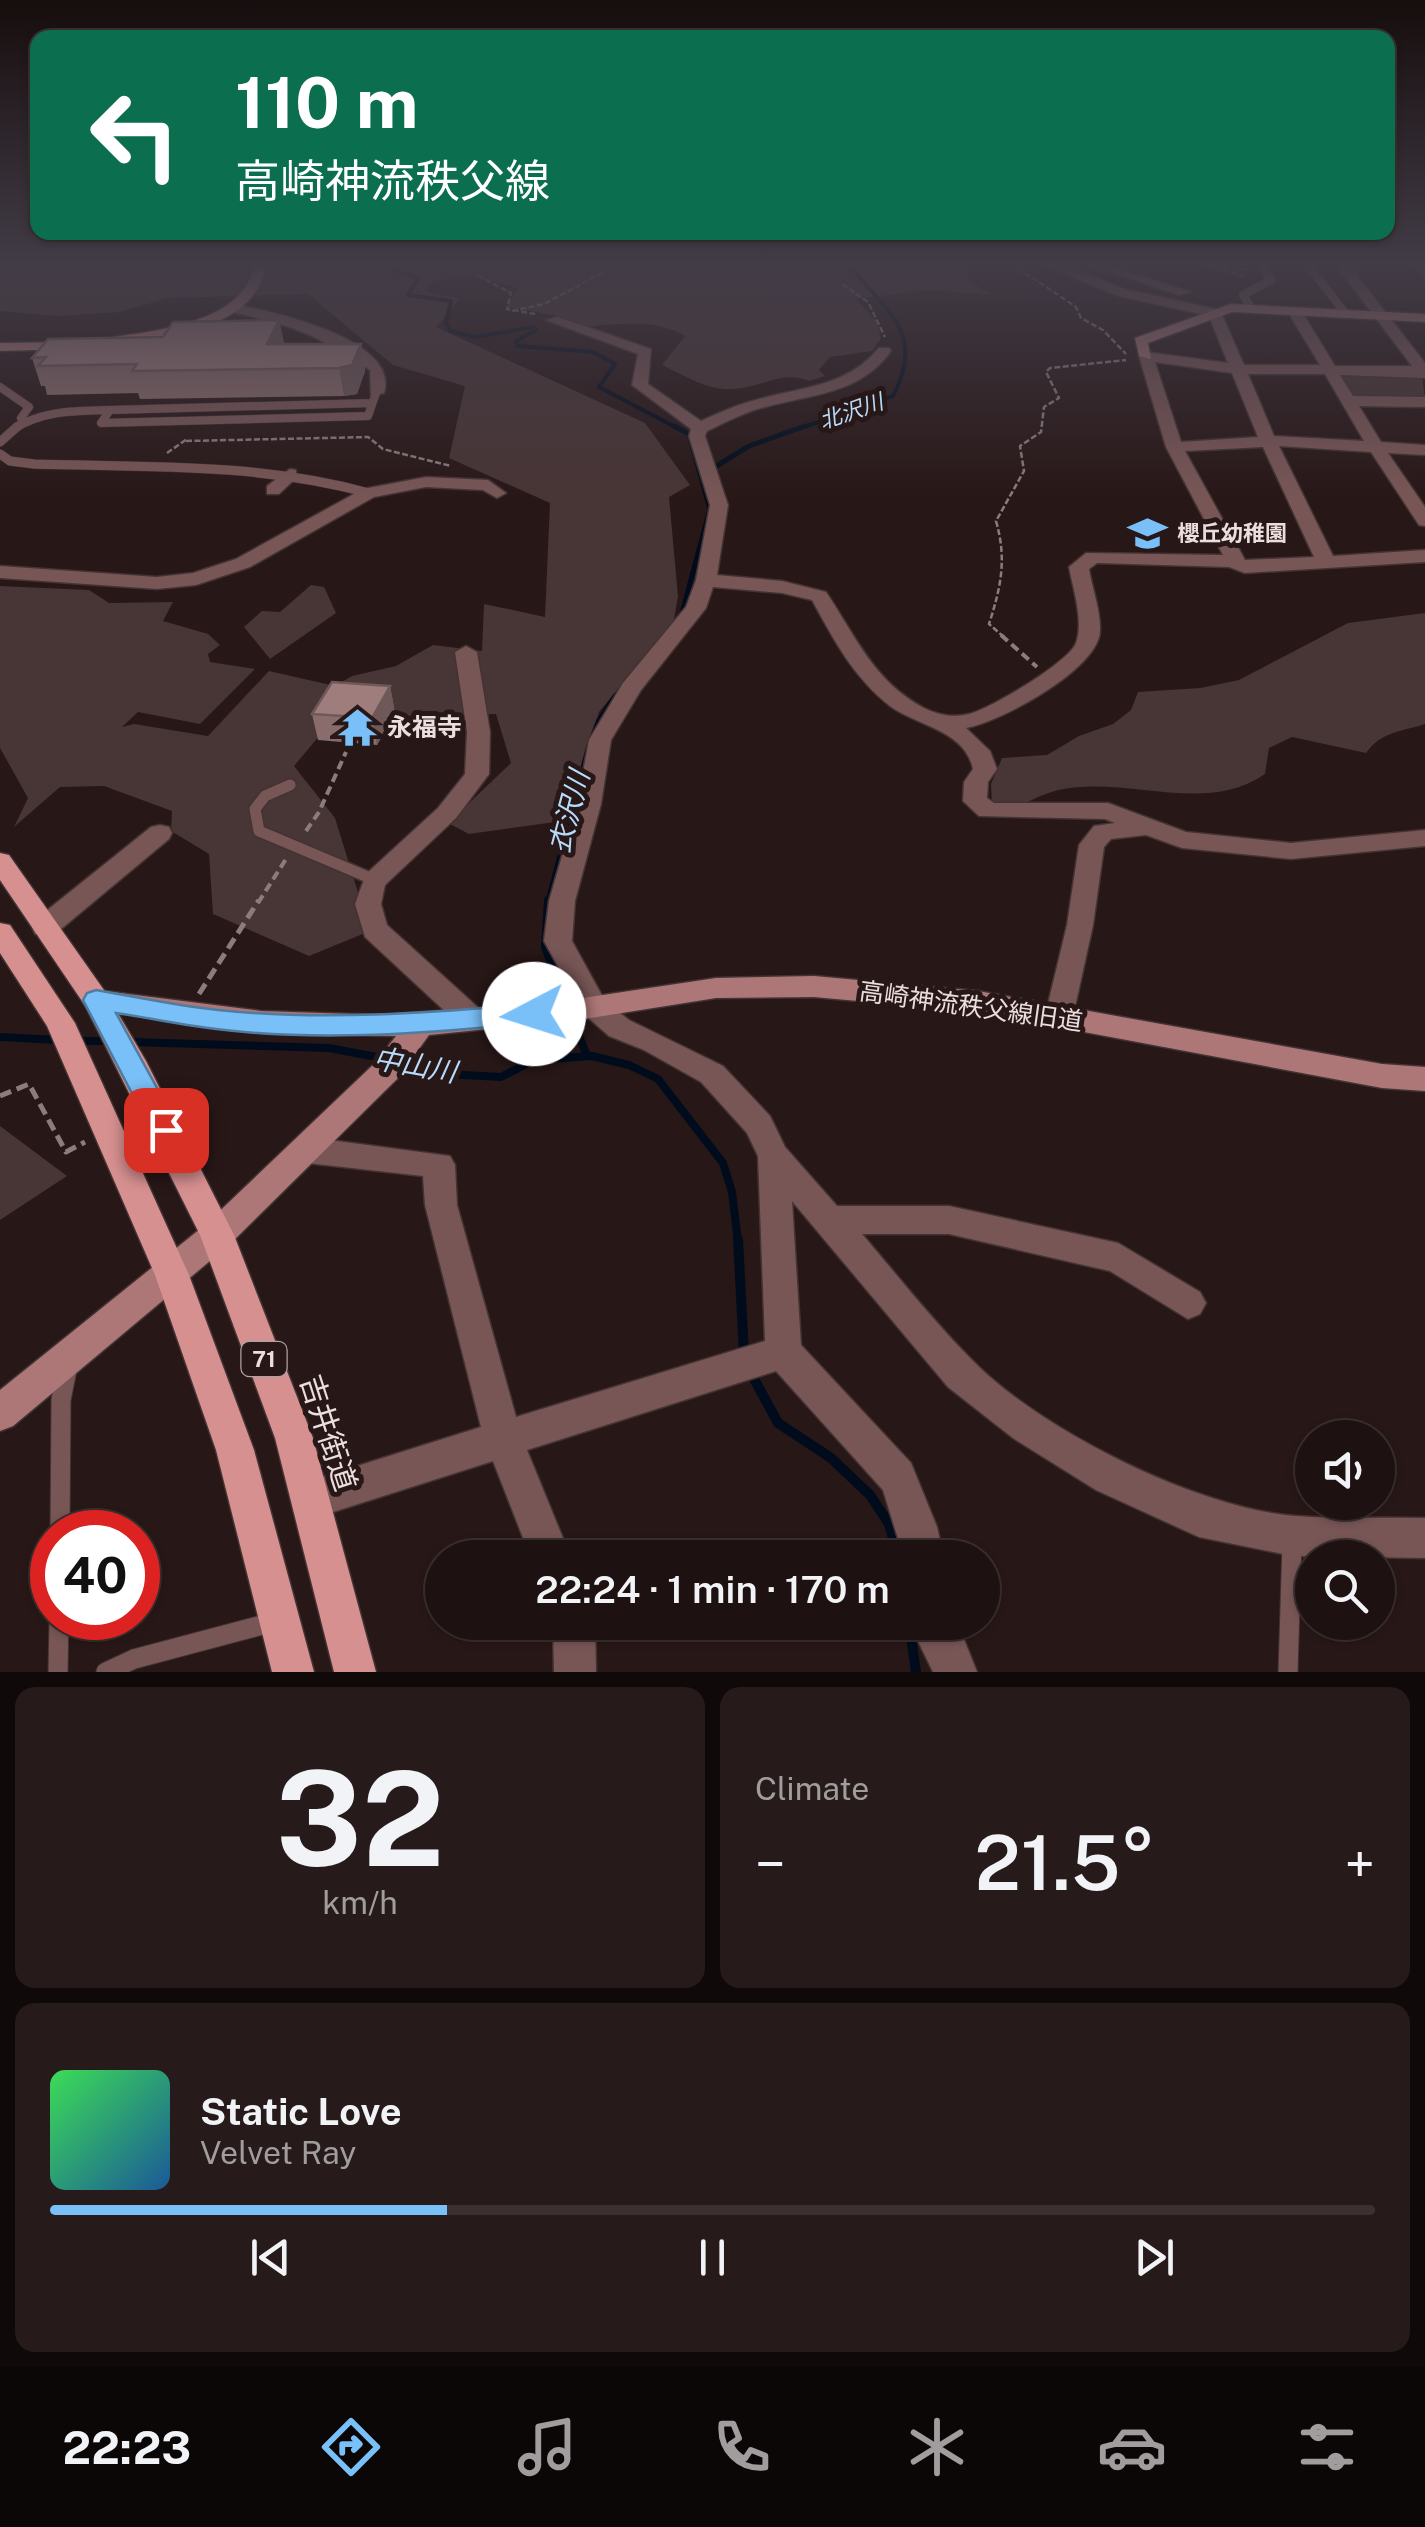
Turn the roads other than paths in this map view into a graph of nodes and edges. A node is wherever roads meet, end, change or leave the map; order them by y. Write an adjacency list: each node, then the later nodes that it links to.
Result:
1 (83, 342): 8 (street)
2 (340, 342): 15 (street)
3 (621, 342): 20 (street)
4 (1140, 342): 10 (street)
5 (1232, 342): 11 (street)
6 (1313, 342): 12 (street)
7 (1401, 342): 13 (street)
8 (0, 347)
9 (884, 351): 20 (street)
10 (1146, 356): 11 (street); 23 (street)
11 (1239, 369): 12 (street); 21 (street)
12 (1330, 370): 13 (street); 16 (street)
13 (1424, 372)
14 (0, 388): 19 (lane)
15 (374, 398): 18 (lane); 18 (lane)
16 (1348, 401): 17 (street); 24 (street)
17 (1425, 402)
18 (110, 410): 19 (lane)
19 (27, 422): 22 (lane)
20 (700, 428): 36 (street)
21 (1268, 441): 23 (street); 24 (street); 34 (street)
22 (0, 442)
23 (1174, 446): 33 (street)
24 (1376, 448): 25 (street); 31 (street)
25 (1425, 450)
26 (0, 454): 27 (lane)
27 (290, 474): 28 (street); 30 (lane)
28 (273, 490)
29 (498, 493): 30 (street)
30 (369, 494): 35 (street)
31 (1425, 521)
32 (1425, 556): 34 (street)
33 (1236, 562): 34 (street); 38 (street)
34 (1326, 562)
35 (0, 572)
36 (706, 580): 38 (street); 47 (street)
37 (466, 652): 44 (street)
38 (949, 725): 40 (street)
39 (290, 785): 44 (lane)
40 (1152, 828): 42 (street); 49 (street)
41 (160, 832): 45 (street)
42 (1422, 843)
43 (0, 861): 45 (main road, 71)
44 (375, 880): 50 (street)
45 (46, 926): 48 (main road, 71)
46 (3, 942): 57 (main road, 71)
47 (595, 1008): 49 (street, 高崎神流秩父線旧道); 50 (street, 高崎神流秩父線旧道); 54 (street)
48 (103, 1012): 51 (street, 高崎神流秩父線旧道); 56 (main road, 吉井街道 / 71)
49 (1058, 1016): 52 (street, 高崎神流秩父線旧道)
50 (472, 1019): 51 (street, 高崎神流秩父線旧道)
51 (404, 1048): 53 (street)
52 (1425, 1079)
53 (307, 1150): 56 (street); 62 (street)
54 (774, 1156): 55 (street); 59 (street)
55 (830, 1220): 58 (street); 65 (street)
56 (218, 1235): 57 (street); 63 (main road, 吉井街道 / 71)
57 (172, 1275): 60 (street); 69 (main road, 71)
58 (1188, 1303)
59 (783, 1352): 62 (street); 68 (street)
60 (69, 1358): 61 (street); 64 (lane)
61 (0, 1413)
62 (503, 1439): 63 (street); 67 (street)
63 (312, 1499): 76 (main road, 吉井街道 / 71)
64 (60, 1510)
65 (1293, 1536): 66 (street); 79 (lane)
66 (1425, 1538)
67 (544, 1540)
68 (918, 1540)
69 (279, 1621): 74 (lane); 75 (main road, 71)
70 (59, 1640): 73 (lane)
71 (574, 1640): 77 (street)
72 (939, 1640): 78 (street)
73 (58, 1672)
74 (106, 1672)
75 (292, 1672)
76 (356, 1672)
77 (575, 1672)
78 (956, 1672)
79 (1288, 1672)

